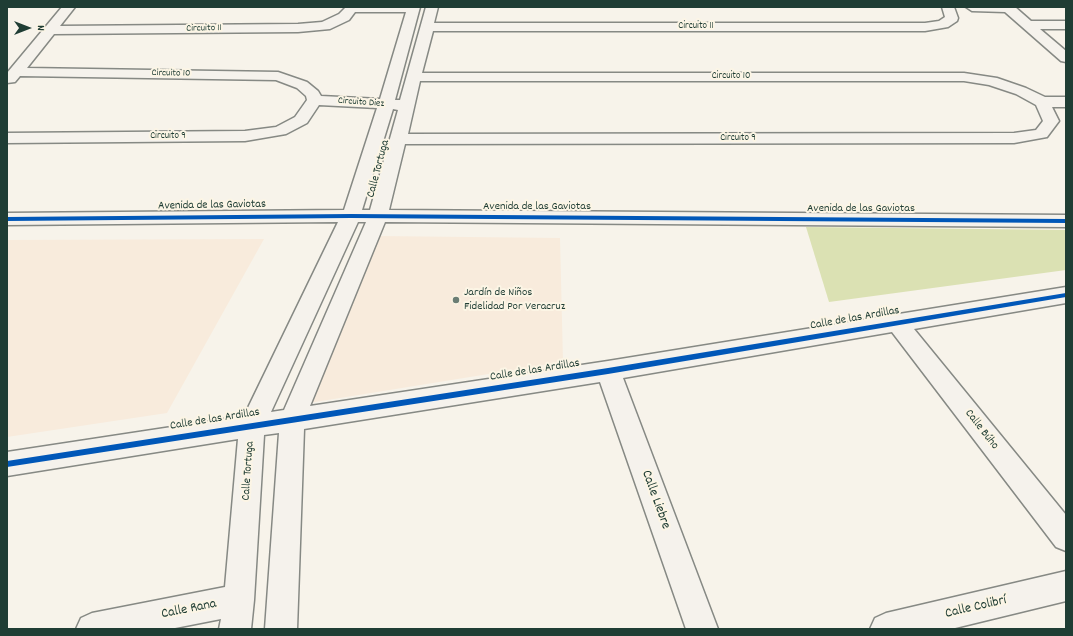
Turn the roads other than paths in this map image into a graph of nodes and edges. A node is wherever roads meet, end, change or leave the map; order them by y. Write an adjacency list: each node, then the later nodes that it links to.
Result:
1 (69, 7): 10 (street)
2 (420, 7): 5 (street); 9 (street, Calle Tortuga); 18 (street, Calle Tortuga)
3 (948, 7): 9 (street, Circuito 11)
4 (972, 7): 6 (street)
5 (352, 8): 10 (street, Circuito 11)
6 (1008, 8): 7 (street)
7 (1028, 25): 8 (street); 11 (street)
8 (1066, 25)
9 (428, 27): 13 (street, Calle Tortuga)
10 (50, 30): 12 (street)
11 (1066, 58)
12 (17, 72): 14 (street); 15 (street, Circuito 10)
13 (415, 77): 16 (street, Circuito 10); 19 (street, Calle Tortuga)
14 (7, 83)
15 (315, 100): 18 (street, Circuito Diez); 20 (street, Circuito 9)
16 (1042, 102): 17 (street); 21 (street, Circuito 9)
17 (1066, 102)
18 (386, 105): 19 (street, Circuito Diez); 22 (street, Calle Tortuga)
19 (406, 105): 21 (street, Calle Tortuga)
20 (7, 138)
21 (398, 139): 23 (street, Calle Tortuga)
22 (350, 216): 23 (street, Avenida de las Gaviotas); 24 (street, Avenida de las Gaviotas); 30 (street, Calle Tortuga)
23 (378, 217): 25 (street, Avenida de las Gaviotas); 29 (street, Calle Tortuga)
24 (7, 220)
25 (1066, 221)
26 (1066, 295): 27 (street, Calle de las Ardillas)
27 (897, 323): 28 (street, Calle de las Ardillas); 32 (street, Calle Búho)
28 (608, 371): 29 (street, Calle de las Ardillas); 38 (street, Calle Liebre)
29 (292, 420): 30 (street, Calle de las Ardillas); 37 (street, Calle Tortuga)
30 (252, 425): 31 (street, Calle de las Ardillas); 34 (street, Calle Tortuga)
31 (7, 464)
32 (1066, 538)
33 (1066, 586): 39 (street, Calle Colibrí)
34 (239, 600): 35 (street, Calle Rana); 36 (street, Calle Tortuga)
35 (92, 629)
36 (235, 629)
37 (281, 629)
38 (702, 629)
39 (886, 629)

